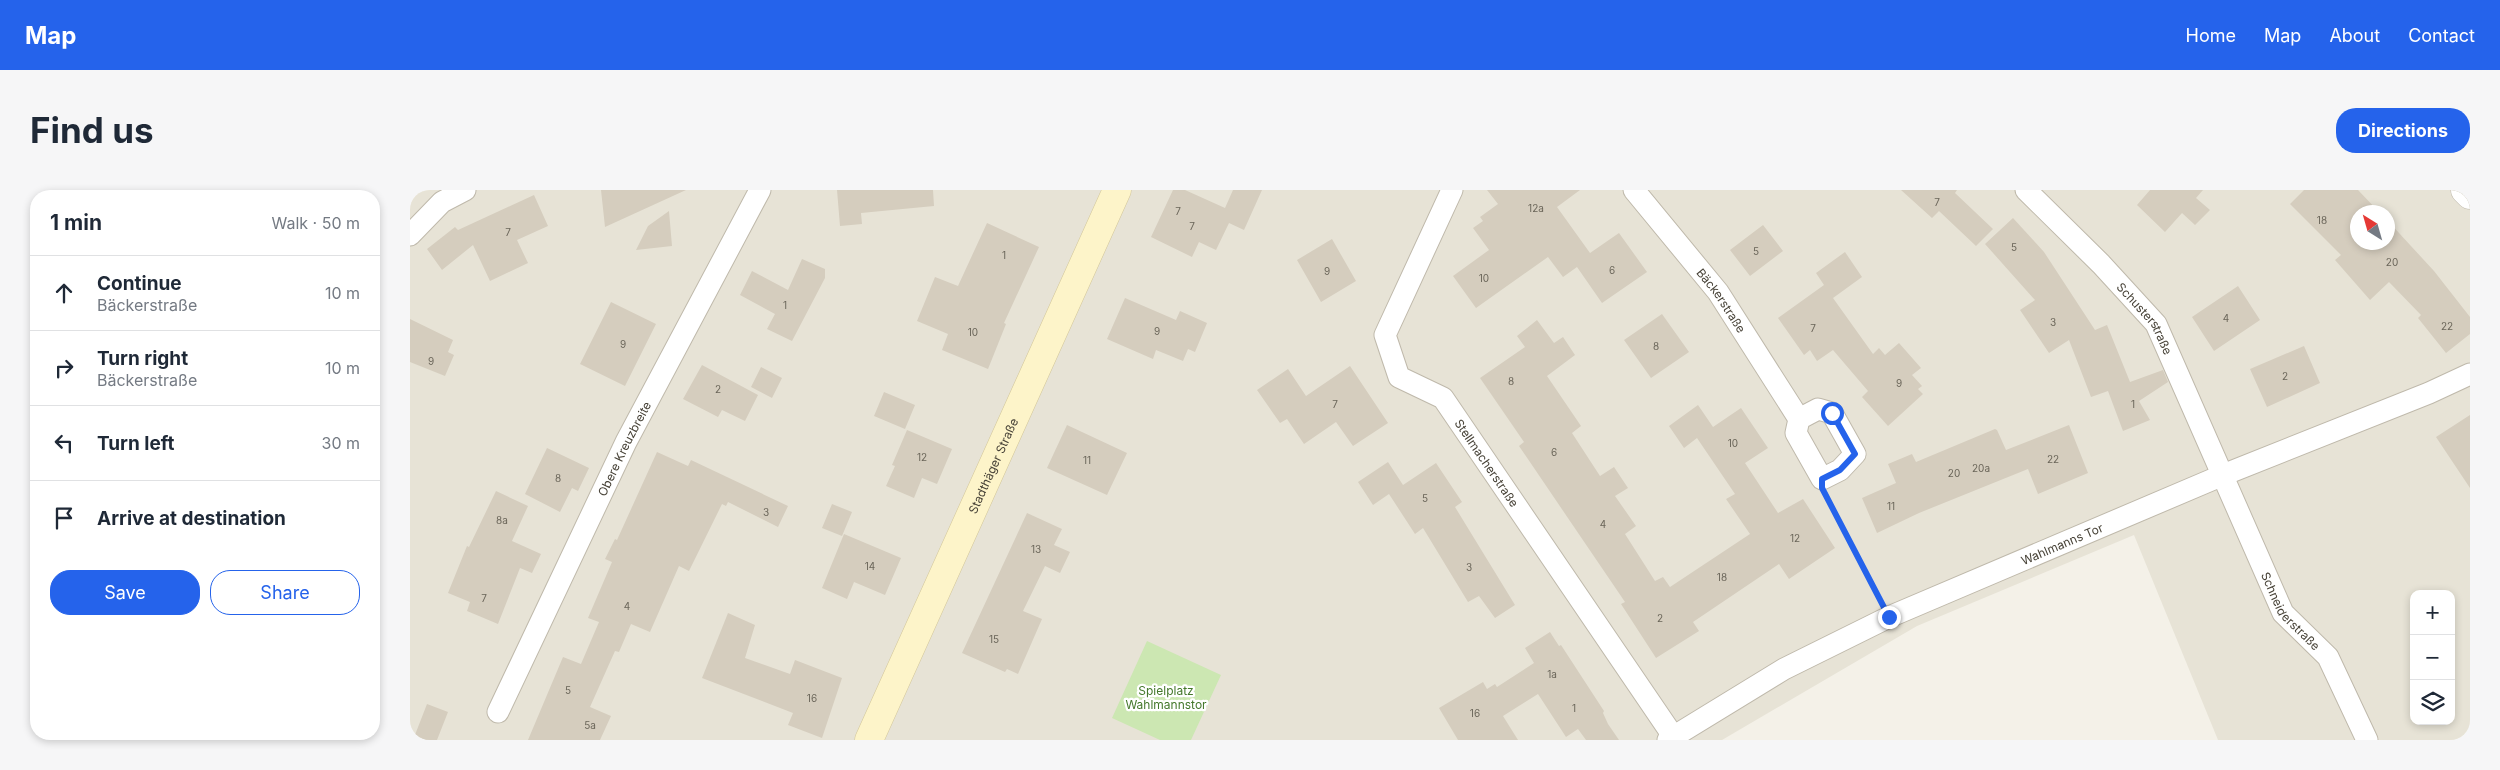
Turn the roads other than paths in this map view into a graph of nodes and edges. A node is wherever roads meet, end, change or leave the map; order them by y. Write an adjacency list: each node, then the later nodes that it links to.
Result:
1 (465, 190): 9 (street)
2 (760, 190): 13 (street, Obere Kreuzbreite)
3 (1117, 190): 15 (main road, Stadthäger Straße)
4 (1452, 190): 14 (street, Stellmacherstraße)
5 (1634, 190): 11 (street, Bäckerstraße)
6 (2026, 190): 12 (street, Schusterstraße)
7 (2465, 190): 8 (street)
8 (2470, 195)
9 (410, 235)
10 (2470, 374): 12 (street, Wahlmanns Tor)
11 (1799, 419): 11 (street, Bäckerstraße)
12 (2223, 475): 14 (street, Wahlmanns Tor); 16 (street, Schneiderstraße)
13 (498, 712)
14 (1670, 738)
15 (869, 740)
16 (2367, 740)

